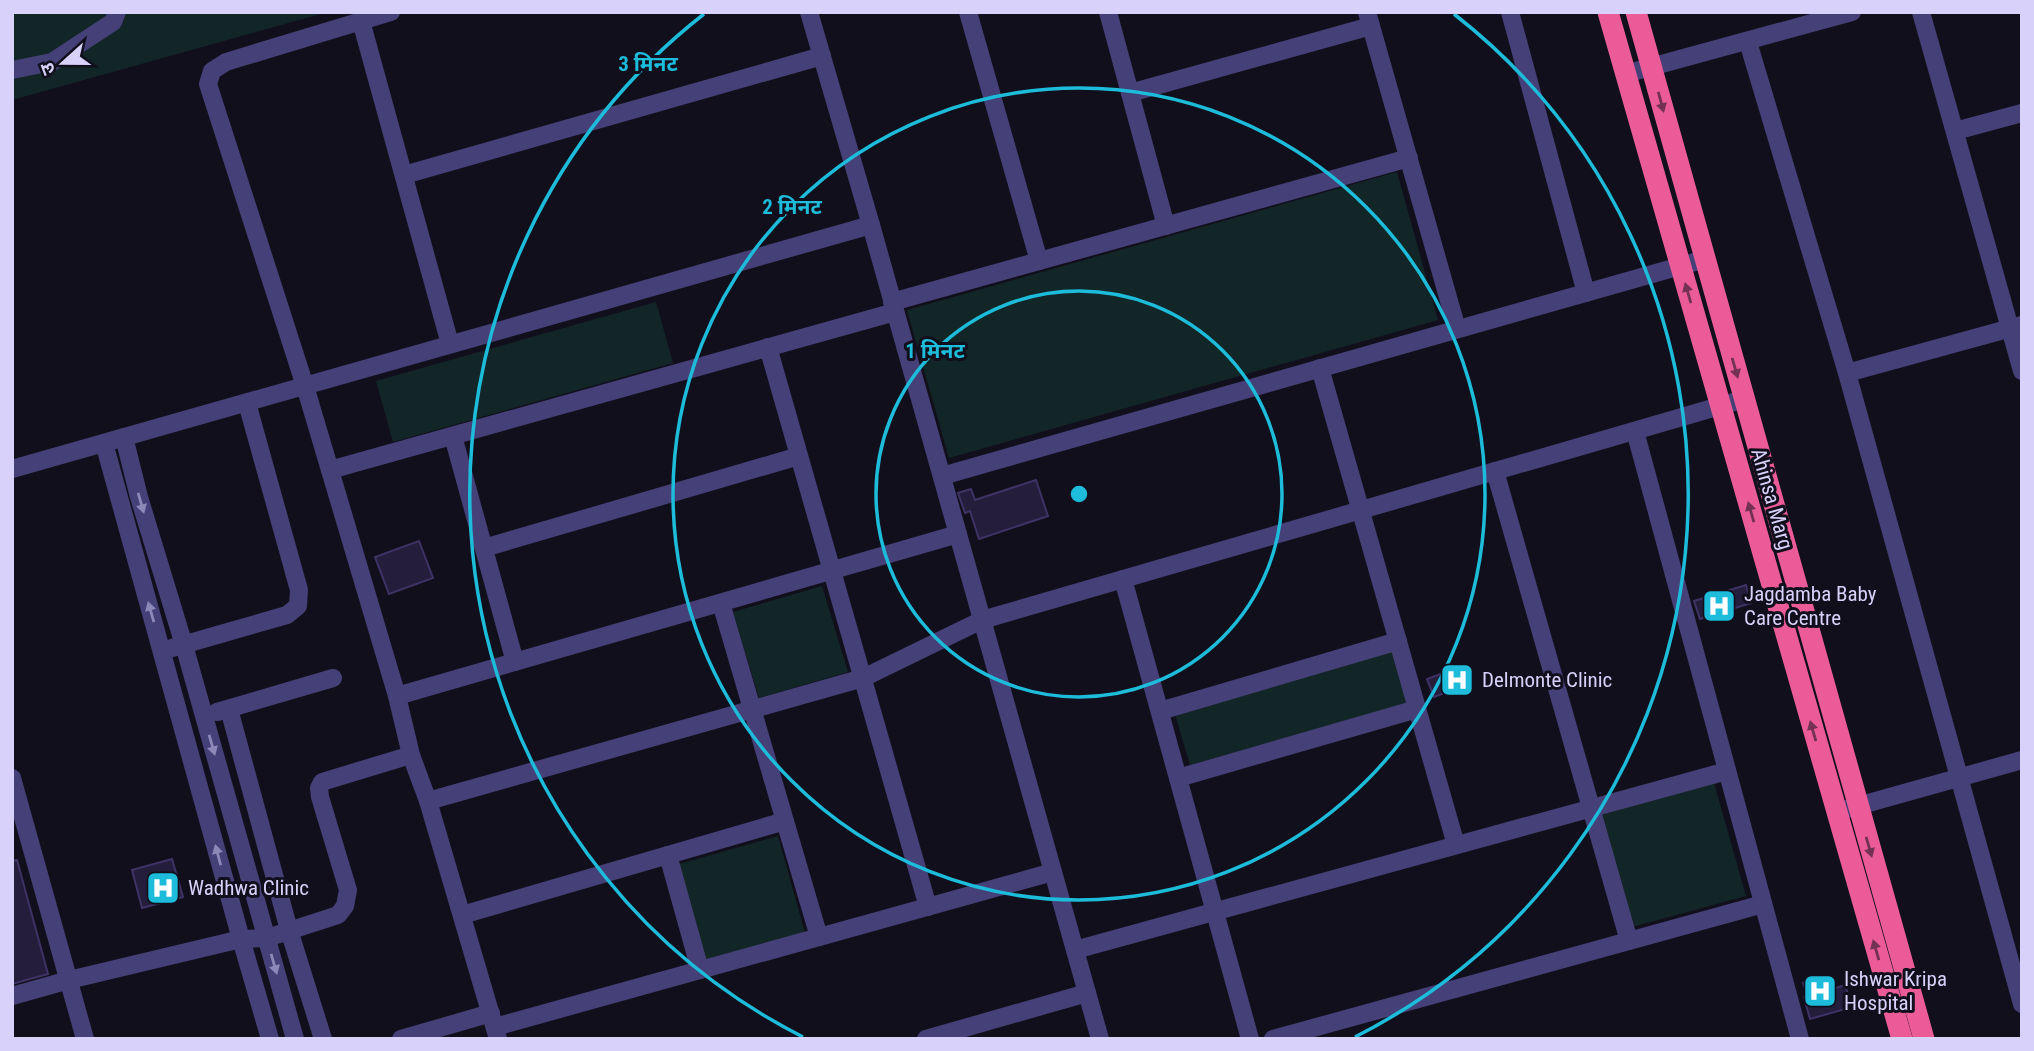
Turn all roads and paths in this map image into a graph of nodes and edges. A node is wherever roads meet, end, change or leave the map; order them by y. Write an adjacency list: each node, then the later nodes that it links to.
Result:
1 (117, 12): 16 (street)
2 (391, 12): 12 (street)
3 (809, 12): 14 (street)
4 (968, 12): 26 (street)
5 (1108, 12): 18 (street)
6 (1510, 12): 28 (street)
7 (1608, 12): 17 (highway, Ahinsa Marg)
8 (1636, 12): 15 (highway, Ahinsa Marg)
9 (1852, 12): 13 (street)
10 (1921, 12): 20 (street)
11 (1369, 19): 18 (street); 21 (street)
12 (361, 21): 22 (street); 37 (street)
13 (1748, 42): 15 (street); 36 (street)
14 (822, 56): 22 (street); 23 (street)
15 (1652, 67): 17 (street); 25 (highway, Ahinsa Marg, one-way to 25)
16 (12, 70)
17 (1625, 74): 27 (highway, Ahinsa Marg)
18 (1130, 93): 24 (street)
19 (2022, 113): 20 (street)
20 (1955, 131): 30 (street)
21 (1409, 158): 24 (street); 31 (street)
22 (404, 175): 32 (street)
23 (871, 225): 29 (street); 32 (street)
24 (1166, 226): 26 (street)
25 (1705, 259): 27 (street); 38 (highway, Ahinsa Marg, one-way to 38)
26 (1039, 261): 29 (street)
27 (1681, 266): 28 (street); 40 (highway, Ahinsa Marg, one-way to 27)
28 (1586, 293): 31 (street)
29 (894, 307): 33 (street); 49 (street)
30 (2016, 327): 35 (street); 36 (street)
31 (1457, 330): 34 (street)
32 (450, 344): 37 (street)
33 (768, 347): 42 (street); 45 (street)
34 (1320, 368): 49 (street); 50 (street)
35 (2022, 371)
36 (1847, 373): 72 (street)
37 (305, 386): 39 (street); 47 (street)
38 (1744, 399): 40 (street); 76 (highway, Ahinsa Marg)
39 (247, 403): 43 (street); 58 (street)
40 (1720, 406): 41 (street); 78 (highway, Ahinsa Marg, one-way to 40)
41 (1635, 431): 48 (street); 71 (street)
42 (453, 436): 47 (street); 52 (street)
43 (124, 437): 44 (street); 58 (street, one-way to 58)
44 (104, 443): 46 (street); 59 (street, one-way to 44)
45 (799, 456): 52 (street); 53 (street)
46 (12, 469)
47 (330, 470): 63 (street)
48 (1495, 471): 50 (street); 77 (street)
49 (942, 475): 51 (street)
50 (1360, 510): 54 (street); 57 (street)
51 (958, 534): 53 (street); 56 (street)
52 (484, 548): 60 (street)
53 (832, 571): 55 (street); 62 (street)
54 (1123, 579): 56 (street); 67 (street)
55 (721, 603): 60 (street); 65 (street)
56 (982, 620): 62 (street); 82 (street)
57 (1398, 641): 66 (street); 67 (street)
58 (184, 645): 59 (street); 68 (street)
59 (162, 651): 91 (street, one-way to 59)
60 (515, 662): 63 (street)
61 (333, 678): 64 (street)
62 (863, 678): 65 (street); 84 (street)
63 (397, 696): 69 (street)
64 (229, 709): 68 (street); 87 (street)
65 (753, 709): 75 (street); 79 (street)
66 (1417, 709): 74 (street); 80 (street)
67 (1160, 711): 74 (street)
68 (204, 716): 90 (street, one-way to 90)
69 (411, 755): 75 (street); 87 (street)
70 (2022, 760): 72 (street)
71 (1727, 771): 77 (street); 83 (street)
72 (1959, 776): 76 (street); 88 (street)
73 (12, 778): 95 (street)
74 (1178, 778): 85 (street)
75 (428, 801): 86 (street)
76 (1858, 806): 78 (street); 111 (highway, Ahinsa Marg, one-way to 111)
77 (1591, 808): 80 (street); 92 (street)
78 (1837, 812): 110 (highway, Ahinsa Marg, one-way to 78)
79 (785, 821): 81 (street); 89 (street)
80 (1456, 845): 85 (street)
81 (668, 855): 86 (street); 94 (street)
82 (1053, 872): 84 (street); 93 (street)
83 (1763, 904): 92 (street); 100 (street)
84 (928, 907): 89 (street)
85 (1215, 912): 93 (street); 108 (street)
86 (461, 915): 99 (street)
87 (289, 930): 90 (street); 104 (street)
88 (2013, 935): 98 (street)
89 (819, 937): 94 (street)
90 (267, 938): 91 (street); 103 (street, one-way to 103)
91 (241, 939): 95 (street); 102 (street)
92 (1629, 941): 109 (street)
93 (1075, 950): 96 (street)
94 (700, 970): 99 (street)
95 (69, 980): 97 (street); 101 (street)
96 (1087, 993): 106 (street); 107 (street)
97 (12, 996)
98 (2022, 1004)
99 (495, 1026): 105 (street)
100 (1798, 1038)
101 (85, 1039)
102 (270, 1039)
103 (295, 1039)
104 (323, 1039)
105 (401, 1039)
106 (926, 1039)
107 (1100, 1039)
108 (1250, 1039)
109 (1273, 1039)
110 (1902, 1039)
111 (1924, 1039)

